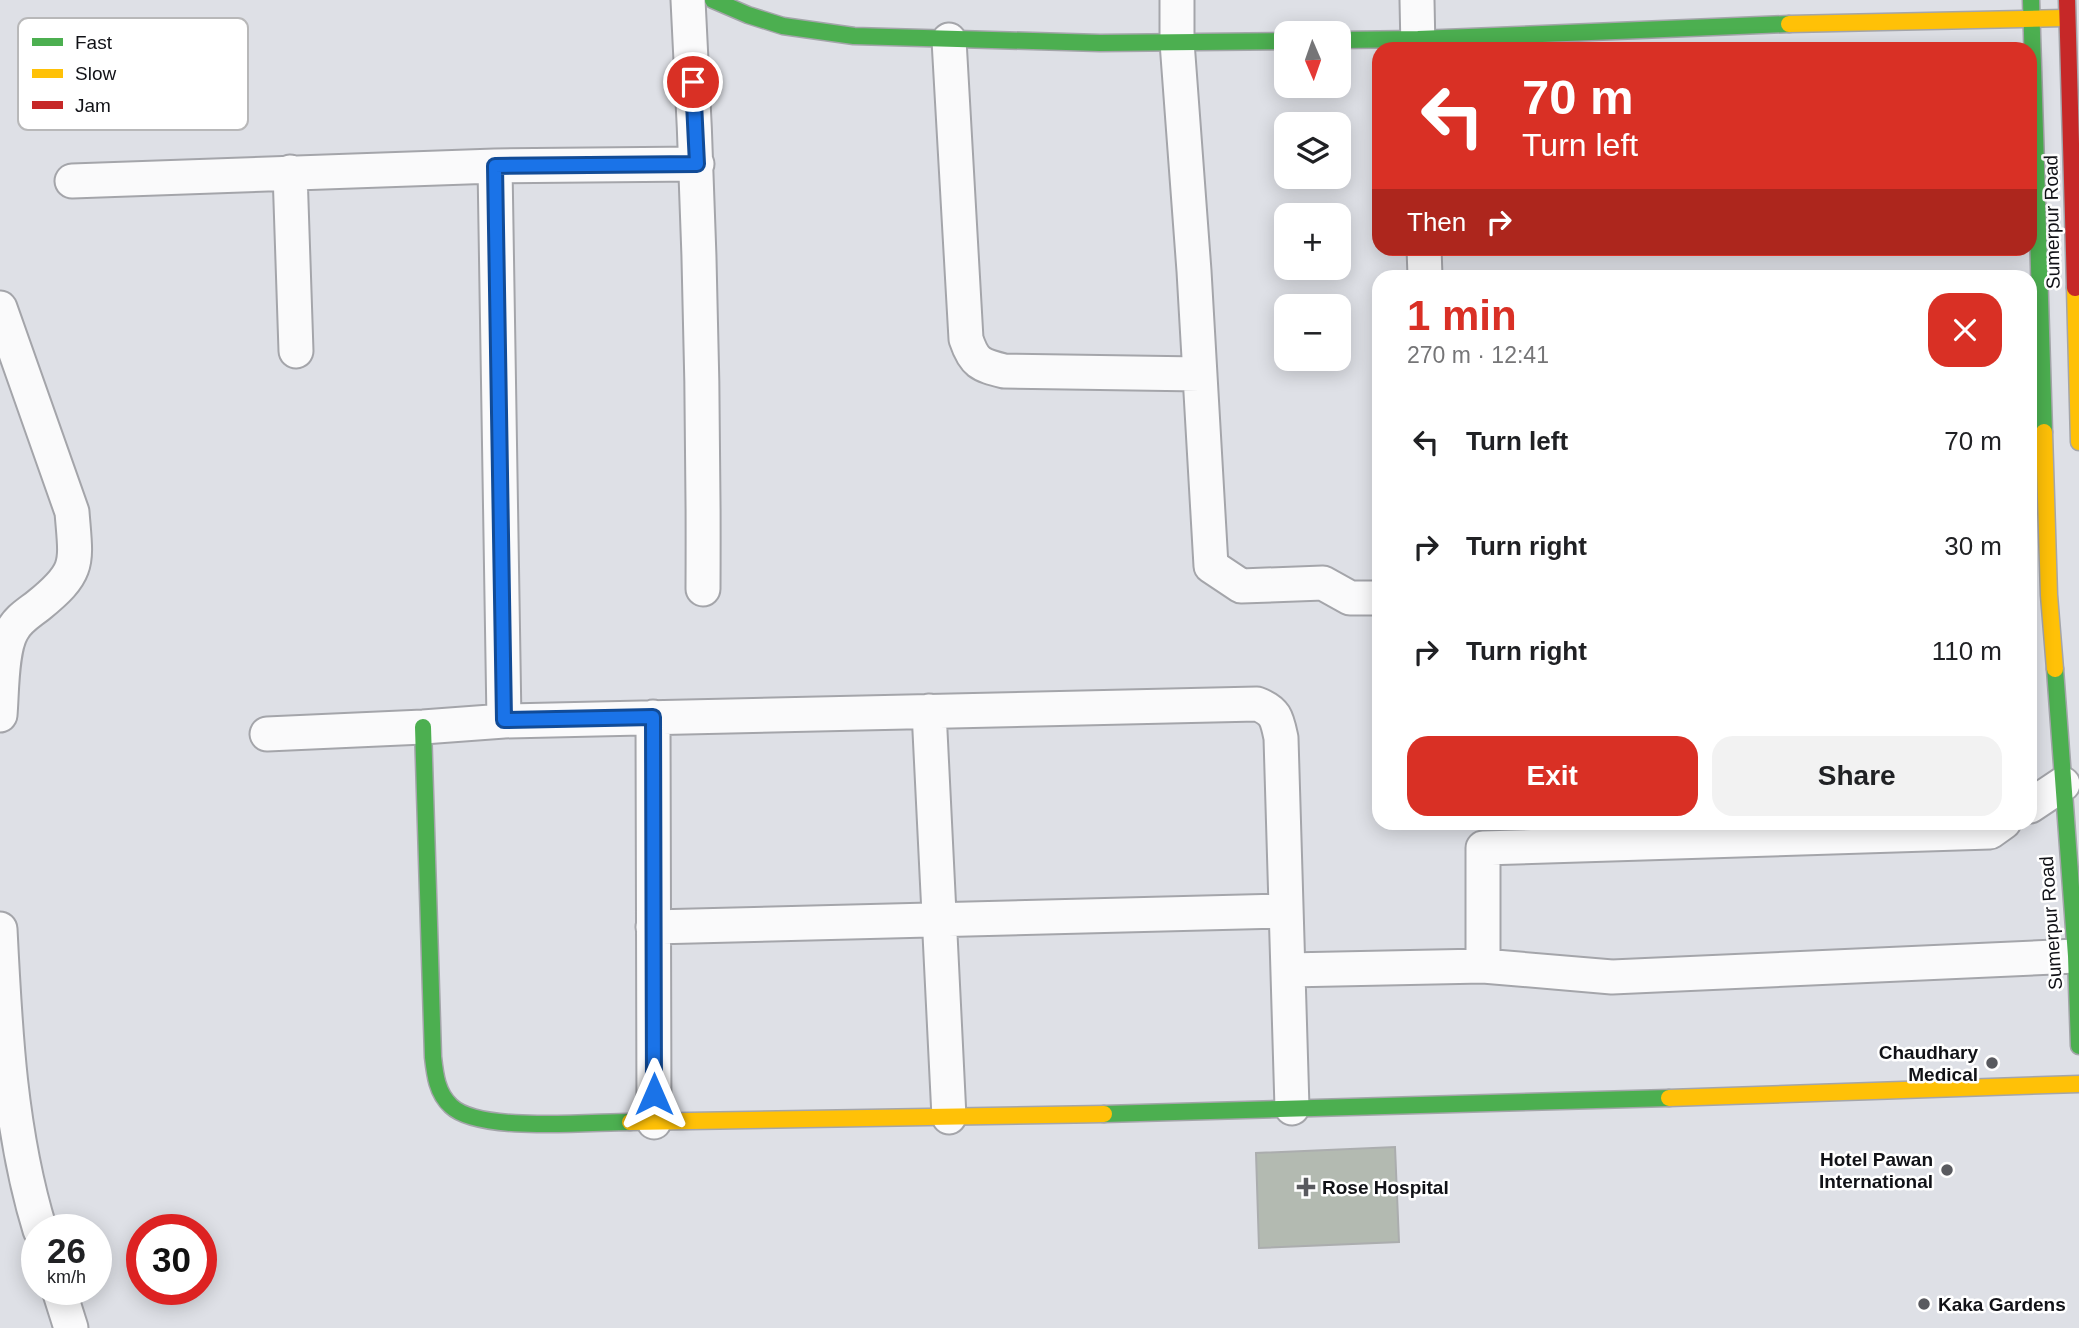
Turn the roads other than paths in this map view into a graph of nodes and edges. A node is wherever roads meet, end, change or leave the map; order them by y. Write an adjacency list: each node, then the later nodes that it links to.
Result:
1 (688, 0): 16 (street)
2 (713, 0): 8 (street)
3 (1177, 0): 11 (street)
4 (1417, 0): 13 (street)
5 (2031, 0): 7 (street, Sumerpur Road)
6 (2071, 12): 7 (street); 21 (street, Sumerpur Road)
7 (2032, 20): 14 (street); 15 (street, Sumerpur Road)
8 (949, 40): 11 (street); 23 (street)
9 (1274, 41): 11 (street)
10 (1351, 41): 12 (street)
11 (1177, 42): 23 (street)
12 (1378, 42)
13 (1418, 42)
14 (1451, 42)
15 (2032, 42)
16 (697, 164): 17 (street); 26 (street)
17 (495, 166): 18 (street); 32 (street)
18 (290, 172): 19 (street); 22 (street)
19 (72, 181)
20 (0, 308): 30 (street)
21 (2077, 340): 25 (street, Sumerpur Road)
22 (296, 351)
23 (1200, 374): 28 (street)
24 (2037, 379): 27 (street, Sumerpur Road)
25 (2079, 442)
26 (703, 589)
27 (2040, 595): 35 (street, Sumerpur Road)
28 (1372, 598)
29 (929, 711): 31 (street); 38 (street); 39 (street)
30 (0, 716)
31 (653, 717): 32 (street); 40 (street)
32 (504, 720): 33 (street)
33 (423, 727): 34 (street); 49 (street)
34 (267, 734)
35 (2063, 784): 36 (street); 42 (street, Sumerpur Road)
36 (2037, 801)
37 (1993, 830): 43 (street)
38 (1286, 911): 39 (street); 44 (street)
39 (939, 919): 40 (street); 48 (street)
40 (653, 927): 49 (street)
41 (0, 929): 50 (street)
42 (2076, 956): 43 (street); 45 (street, Sumerpur Road)
43 (1483, 966): 44 (street)
44 (1288, 970): 47 (street)
45 (2079, 1046)
46 (2079, 1084): 47 (street)
47 (1292, 1108): 48 (street)
48 (948, 1117): 49 (street)
49 (654, 1122)
50 (35, 1214)
51 (64, 1305): 52 (street)
52 (71, 1328)

